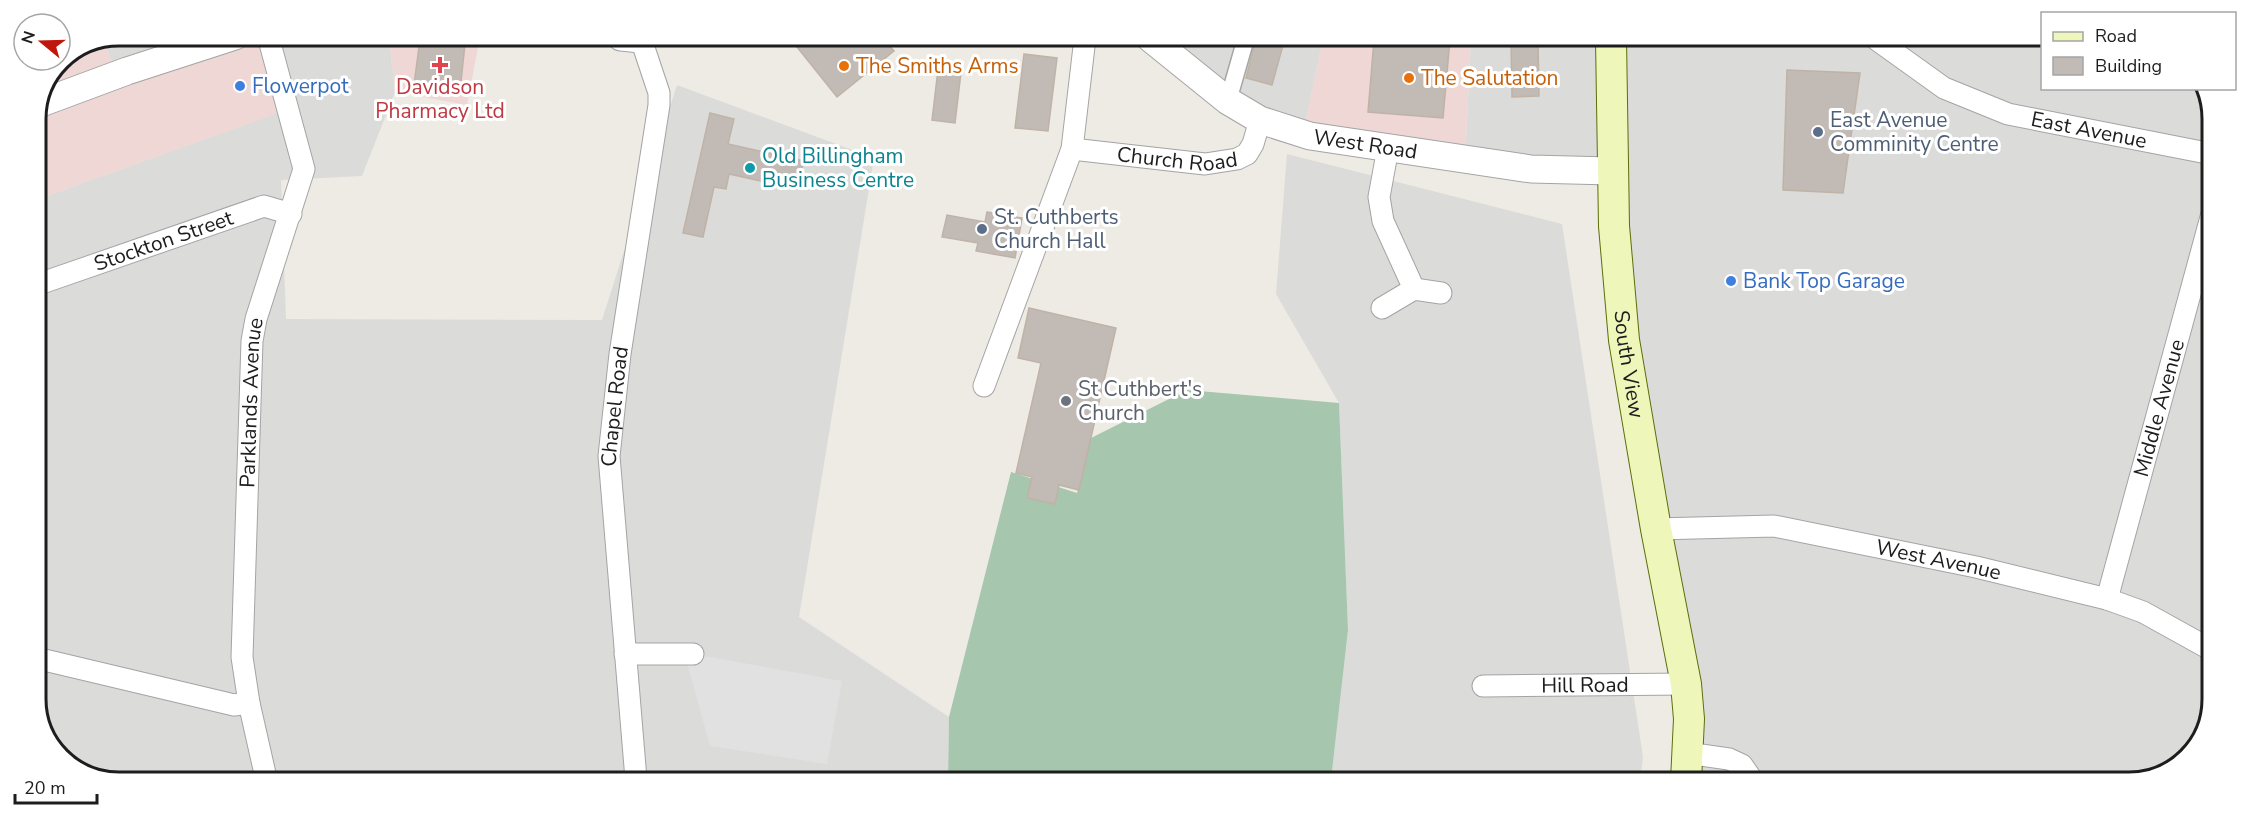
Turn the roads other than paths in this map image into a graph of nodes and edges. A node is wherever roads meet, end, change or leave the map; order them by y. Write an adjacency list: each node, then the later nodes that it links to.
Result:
1 (204, 46): 9 (street)
2 (271, 46): 16 (street, Parklands Avenue)
3 (639, 46): 26 (street, Chapel Road)
4 (1084, 46): 13 (street)
5 (1160, 46): 10 (street, West Road)
6 (1244, 46): 10 (street)
7 (1611, 46): 15 (main road, South View)
8 (1885, 46): 14 (street, East Avenue)
9 (49, 101)
10 (1228, 101): 11 (street, West Road)
11 (1260, 120): 12 (street, West Road); 13 (street, Church Road)
12 (1388, 148): 15 (street, West Road); 19 (street)
13 (1072, 149): 22 (street)
14 (2201, 152)
15 (1611, 171): 23 (main road, South View)
16 (291, 214): 18 (street, Stockton Street); 31 (street, Parklands Avenue)
17 (2201, 253): 24 (street, Middle Avenue)
18 (46, 281)
19 (1414, 289): 20 (street); 21 (street)
20 (1442, 292)
21 (1382, 308)
22 (984, 386)
23 (1656, 529): 24 (street, West Avenue); 29 (main road, South View)
24 (2107, 599): 25 (street, West Avenue)
25 (2202, 645)
26 (625, 654): 27 (street); 34 (street, Chapel Road)
27 (693, 654)
28 (47, 661): 31 (street)
29 (1686, 684): 30 (street, Hill Road); 32 (main road, South View)
30 (1483, 686)
31 (249, 703): 33 (street, Parklands Avenue)
32 (1686, 767): 35 (street)
33 (265, 772)
34 (635, 772)
35 (1747, 772)

